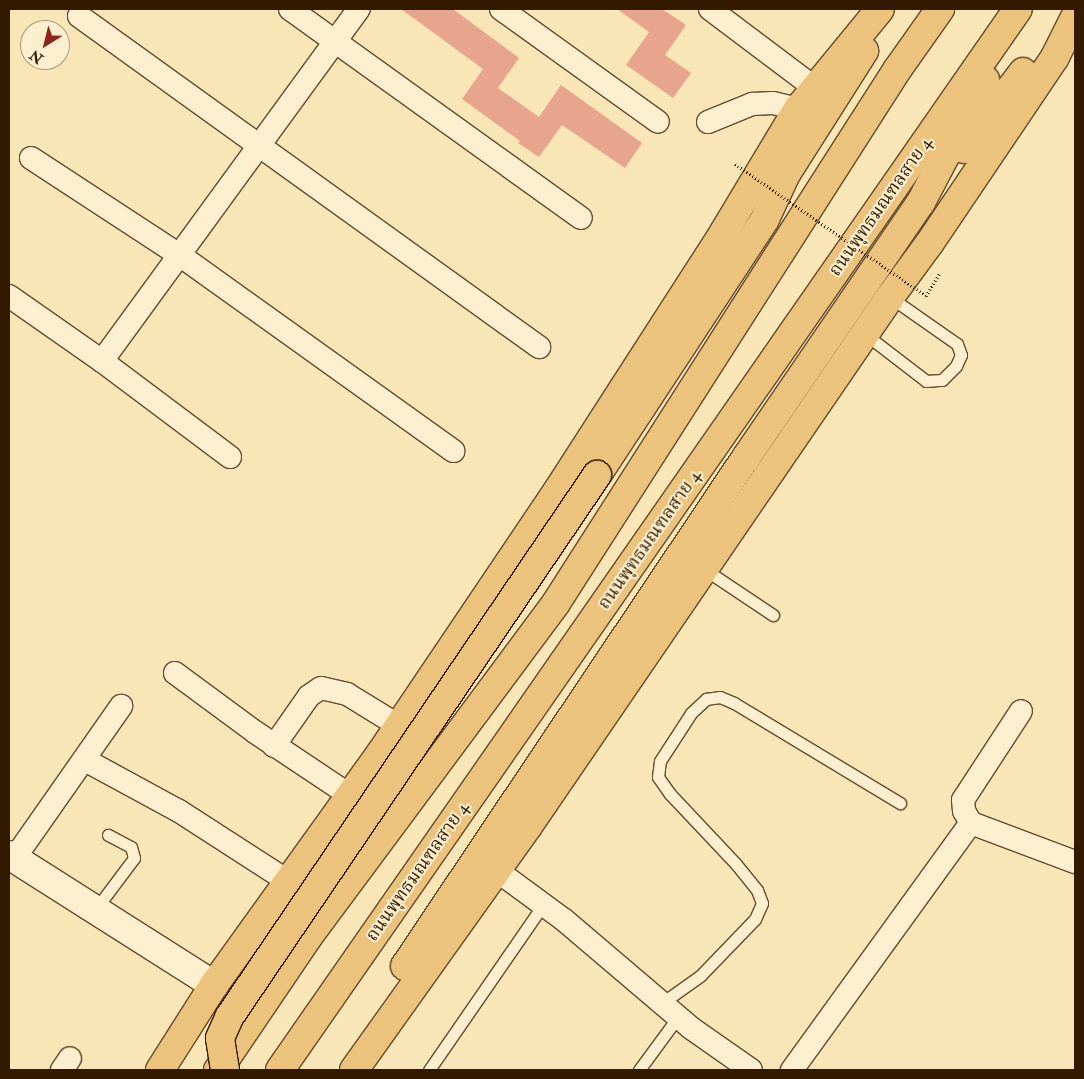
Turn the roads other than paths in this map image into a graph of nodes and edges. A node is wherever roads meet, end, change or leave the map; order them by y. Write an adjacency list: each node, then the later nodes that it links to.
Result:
1 (290, 9): 12 (street)
2 (359, 9): 12 (street)
3 (501, 9): 16 (street)
4 (710, 9): 14 (street)
5 (880, 9): 14 (main road)
6 (888, 9): 22 (main road)
7 (940, 9): 13 (main road)
8 (1070, 9): 20 (main road)
9 (1016, 12): 20 (main road); 54 (main road, ถนนพุทธมณฑลสาย 4)
10 (79, 16): 18 (street)
11 (1075, 17): 25 (main road)
12 (336, 42): 18 (street); 21 (street)
13 (896, 70): 22 (main road); 52 (main road)
14 (815, 88): 15 (main road)
15 (798, 109): 17 (street); 36 (main road)
16 (658, 122)
17 (708, 122)
18 (259, 148): 23 (street); 27 (street)
19 (31, 158): 23 (street)
20 (921, 202): 55 (main road)
21 (581, 218)
22 (765, 219): 53 (main road, bridge)
23 (181, 256): 28 (street); 29 (street)
24 (9, 296): 28 (street)
25 (890, 297): 26 (main road); 26 (lane)
26 (865, 334): 31 (main road)
27 (539, 347)
28 (102, 362): 30 (street)
29 (453, 452)
30 (230, 457)
31 (704, 569): 32 (lane); 45 (main road)
32 (773, 615)
33 (175, 673): 37 (street)
34 (121, 706): 38 (street)
35 (1021, 711): 41 (street)
36 (399, 726): 37 (street); 39 (main road)
37 (274, 746): 39 (street)
38 (85, 760): 43 (street); 46 (street)
39 (351, 796): 46 (main road)
40 (900, 803): 50 (lane)
41 (970, 823): 44 (street); 60 (street)
42 (108, 835): 48 (lane)
43 (12, 857): 48 (street)
44 (1075, 862)
45 (496, 870): 47 (street); 56 (main road)
46 (289, 882): 49 (main road)
47 (543, 905): 50 (street); 57 (lane)
48 (94, 911): 49 (street)
49 (214, 985): 51 (main road)
50 (670, 1010): 58 (lane); 59 (street)
51 (160, 1070)
52 (218, 1070)
53 (225, 1070)
54 (280, 1070)
55 (335, 1070)
56 (354, 1070)
57 (429, 1070)
58 (639, 1070)
59 (751, 1070)
60 (792, 1070)

